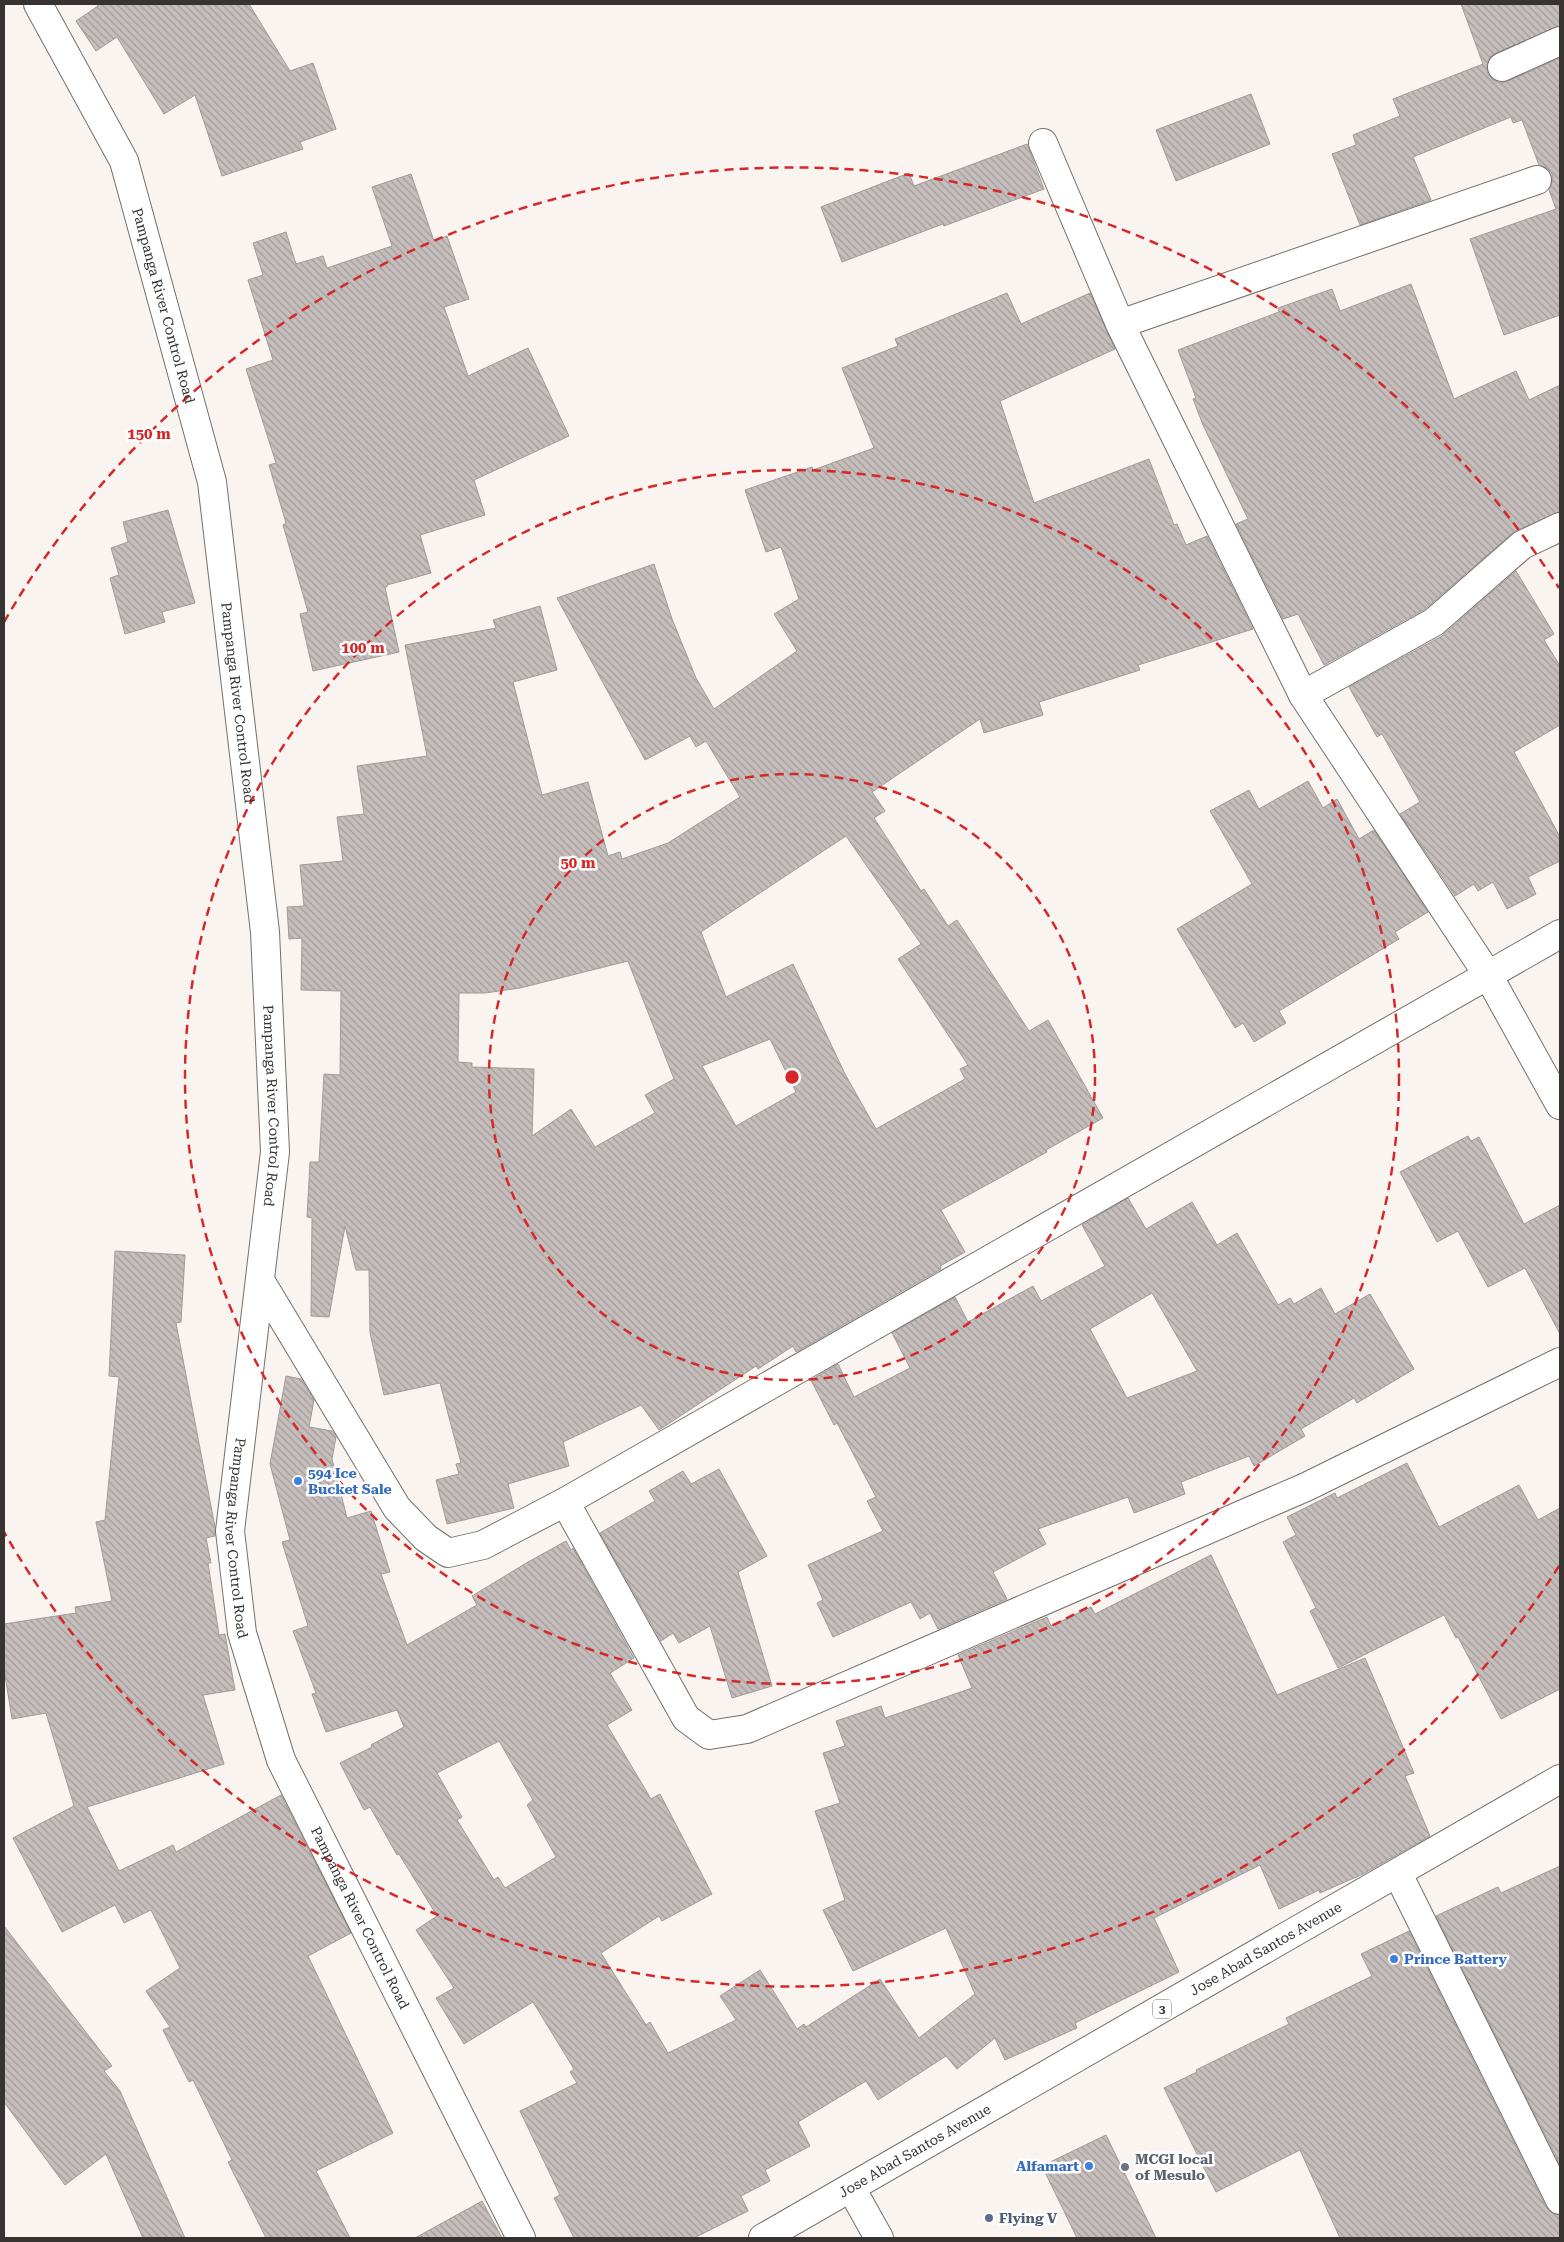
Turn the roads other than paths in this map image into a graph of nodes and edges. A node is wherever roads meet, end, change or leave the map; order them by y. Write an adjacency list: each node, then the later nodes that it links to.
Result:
1 (38, 4): 12 (main road, Pampanga River Control Road)
2 (1560, 41): 3 (main road)
3 (1502, 67)
4 (1043, 143): 6 (main road)
5 (1537, 180): 6 (main road)
6 (1120, 324): 8 (main road)
7 (1560, 527): 8 (main road)
8 (1303, 694): 10 (main road)
9 (1560, 934): 10 (main road)
10 (1488, 975): 11 (main road); 14 (main road)
11 (1560, 1105)
12 (261, 1282): 14 (main road); 19 (main road, Pampanga River Control Road)
13 (1560, 1362): 14 (main road)
14 (565, 1502)
15 (1560, 1779): 16 (main road, Jose Abad Santos Avenue / 3)
16 (1398, 1874): 17 (main road, Jose Abad Santos Avenue / 3); 18 (main road)
17 (851, 2188): 20 (main road, Jose Abad Santos Avenue / 3); 21 (main road)
18 (1560, 2200)
19 (521, 2238)
20 (763, 2238)
21 (879, 2238)

